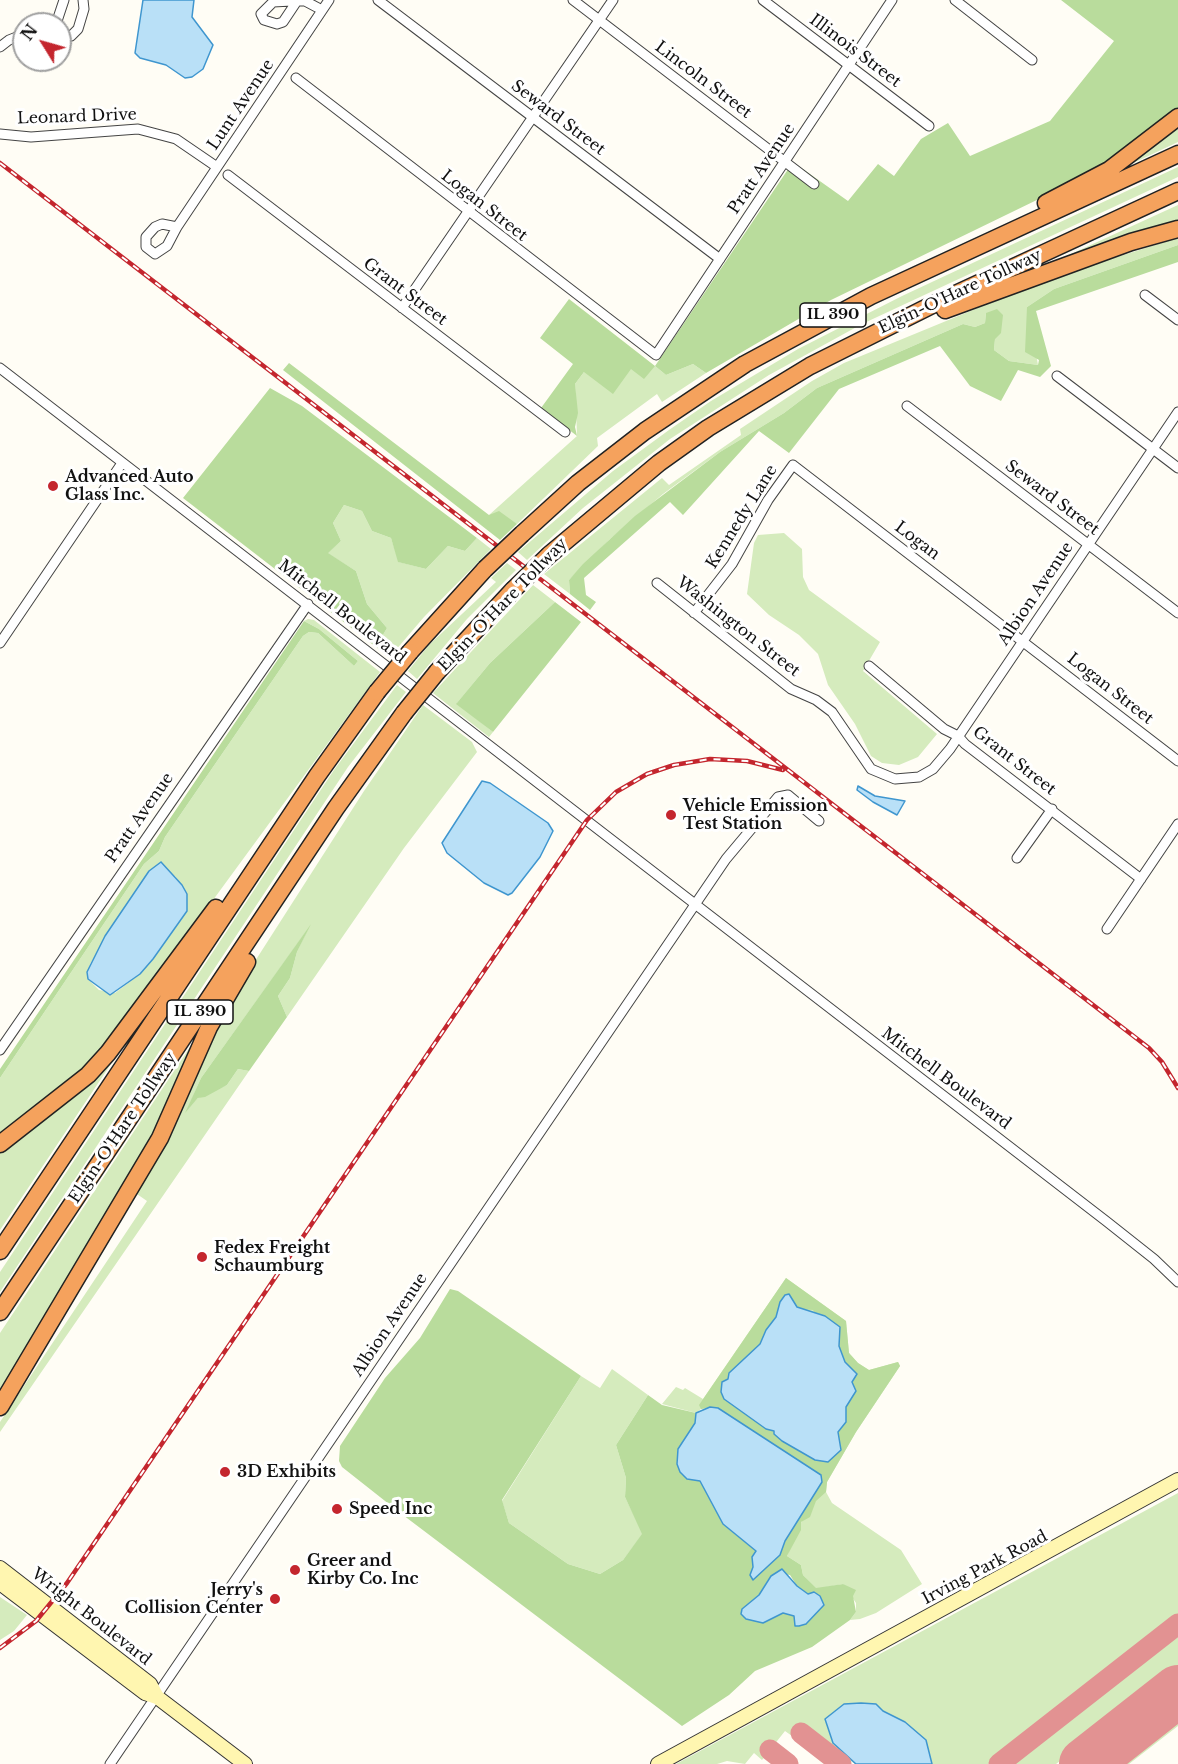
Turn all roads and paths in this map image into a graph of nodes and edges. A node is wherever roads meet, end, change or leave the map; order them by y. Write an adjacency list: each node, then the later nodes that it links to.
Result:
1 (83, 0): 12 (street)
2 (329, 0): 10 (street, Lunt Avenue)
3 (378, 0): 16 (street, Seward Street)
4 (573, 0): 11 (street, Lincoln Street)
5 (613, 0): 11 (street)
6 (763, 0): 14 (street, Illinois Street)
7 (892, 0): 14 (street, Pratt Avenue)
8 (955, 0): 13 (street)
9 (297, 1): 10 (street)
10 (322, 10): 22 (street, Lunt Avenue)
11 (599, 20): 16 (street); 21 (street, Lincoln Street)
12 (72, 35)
13 (1032, 60)
14 (848, 65): 18 (street, Illinois Street); 21 (street, Pratt Avenue)
15 (296, 78): 26 (street, Logan Street)
16 (532, 117): 26 (street); 29 (street, Seward Street)
17 (1178, 117): 30 (highway)
18 (929, 126)
19 (0, 134): 22 (street, Leonard Drive)
20 (1178, 154): 30 (highway, Elgin-O'Hare Tollway / IL 390)
21 (786, 161): 24 (street, Lincoln Street); 29 (street, Pratt Avenue)
22 (217, 167): 27 (street, Lunt Avenue)
23 (228, 175): 32 (street, Grant Street)
24 (814, 184)
25 (1178, 191): 34 (highway, Elgin-O'Hare Tollway / IL 390)
26 (467, 212): 32 (street); 35 (street, Logan Street)
27 (177, 227)
28 (1178, 229): 34 (highway)
29 (720, 259): 35 (street, Pratt Avenue)
30 (946, 262): 58 (highway, Elgin-O'Hare Tollway / IL 390, bridge)
31 (1145, 295): 33 (street)
32 (402, 309): 40 (street, Grant Street)
33 (1178, 320)
34 (881, 329): 56 (highway, Elgin-O'Hare Tollway / IL 390, bridge)
35 (656, 355)
36 (0, 368): 42 (street, Mitchell Boulevard)
37 (1057, 376): 41 (street)
38 (907, 406): 45 (street, Seward Street)
39 (1178, 412): 41 (street, Albion Avenue)
40 (565, 432)
41 (1153, 449): 44 (street); 45 (street, Albion Avenue)
42 (122, 463): 47 (street, Mitchell Boulevard); 51 (street)
43 (793, 465): 48 (street, Kennedy Lane); 50 (street, Logan)
44 (1178, 468)
45 (1088, 544): 49 (street, Seward Street); 50 (street, Albion Avenue)
46 (657, 583): 48 (street, Washington Street)
47 (308, 604): 63 (street, Mitchell Boulevard); 65 (street, Pratt Avenue)
48 (694, 613): 55 (street, Washington Street)
49 (1178, 613)
50 (1023, 641): 53 (street, Albion Avenue); 54 (street, Logan Street)
51 (0, 643)
52 (869, 666): 53 (street, Grant Street)
53 (958, 736): 55 (street, Albion Avenue); 57 (street, Grant Street)
54 (1178, 761)
55 (907, 779)
56 (336, 808): 69 (highway, Elgin-O'Hare Tollway / IL 390); 70 (highway)
57 (1052, 809): 61 (street); 62 (street, Grant Street)
58 (290, 817): 66 (highway); 67 (highway, Elgin-O'Hare Tollway / IL 390)
59 (819, 820): 63 (street)
60 (1178, 824): 62 (street)
61 (1017, 858)
62 (1141, 879): 64 (street)
63 (693, 903): 68 (street, Mitchell Boulevard); 74 (street, Albion Avenue)
64 (1107, 929)
65 (0, 1050)
66 (0, 1144)
67 (0, 1251)
68 (1178, 1282)
69 (0, 1312)
70 (0, 1407)
71 (1178, 1480): 77 (main road, Irving Park Road)
72 (0, 1568): 74 (main road, Wright Boulevard)
73 (0, 1583): 74 (main road, Wright Boulevard)
74 (157, 1697): 75 (street, Albion Avenue); 76 (main road, Wright Boulevard)
75 (110, 1764)
76 (245, 1764)
77 (658, 1764)

